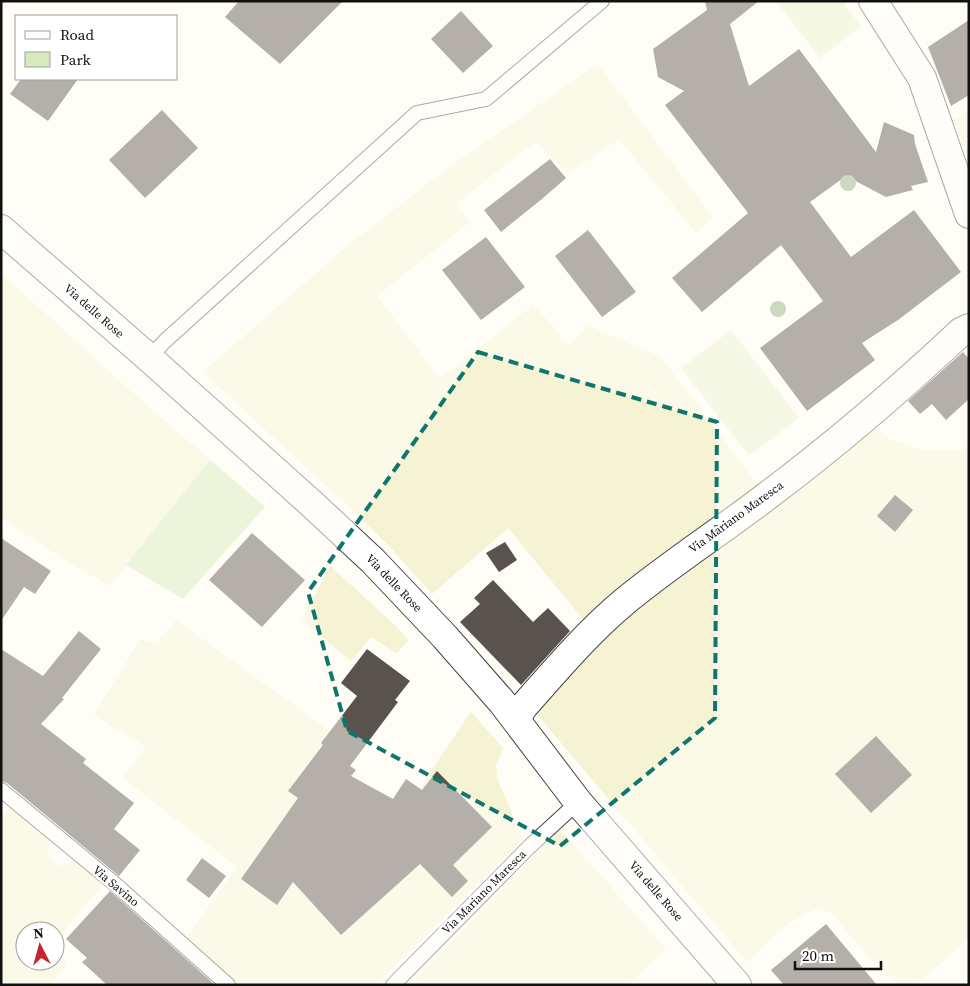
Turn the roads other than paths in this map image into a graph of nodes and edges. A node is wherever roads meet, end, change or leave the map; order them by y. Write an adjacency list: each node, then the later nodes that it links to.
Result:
1 (602, 1): 6 (lane)
2 (873, 1): 3 (street)
3 (969, 214)
4 (1, 229): 6 (street, Via delle Rose)
5 (969, 328): 7 (street, Via Mariano Maresca)
6 (149, 358): 7 (street, Via delle Rose)
7 (516, 718): 9 (street, Via delle Rose)
8 (1, 790): 10 (lane, Via Savino)
9 (578, 802): 11 (lane, Via Mariano Maresca); 12 (street, Via delle Rose)
10 (228, 985)
11 (393, 985)
12 (737, 985)

